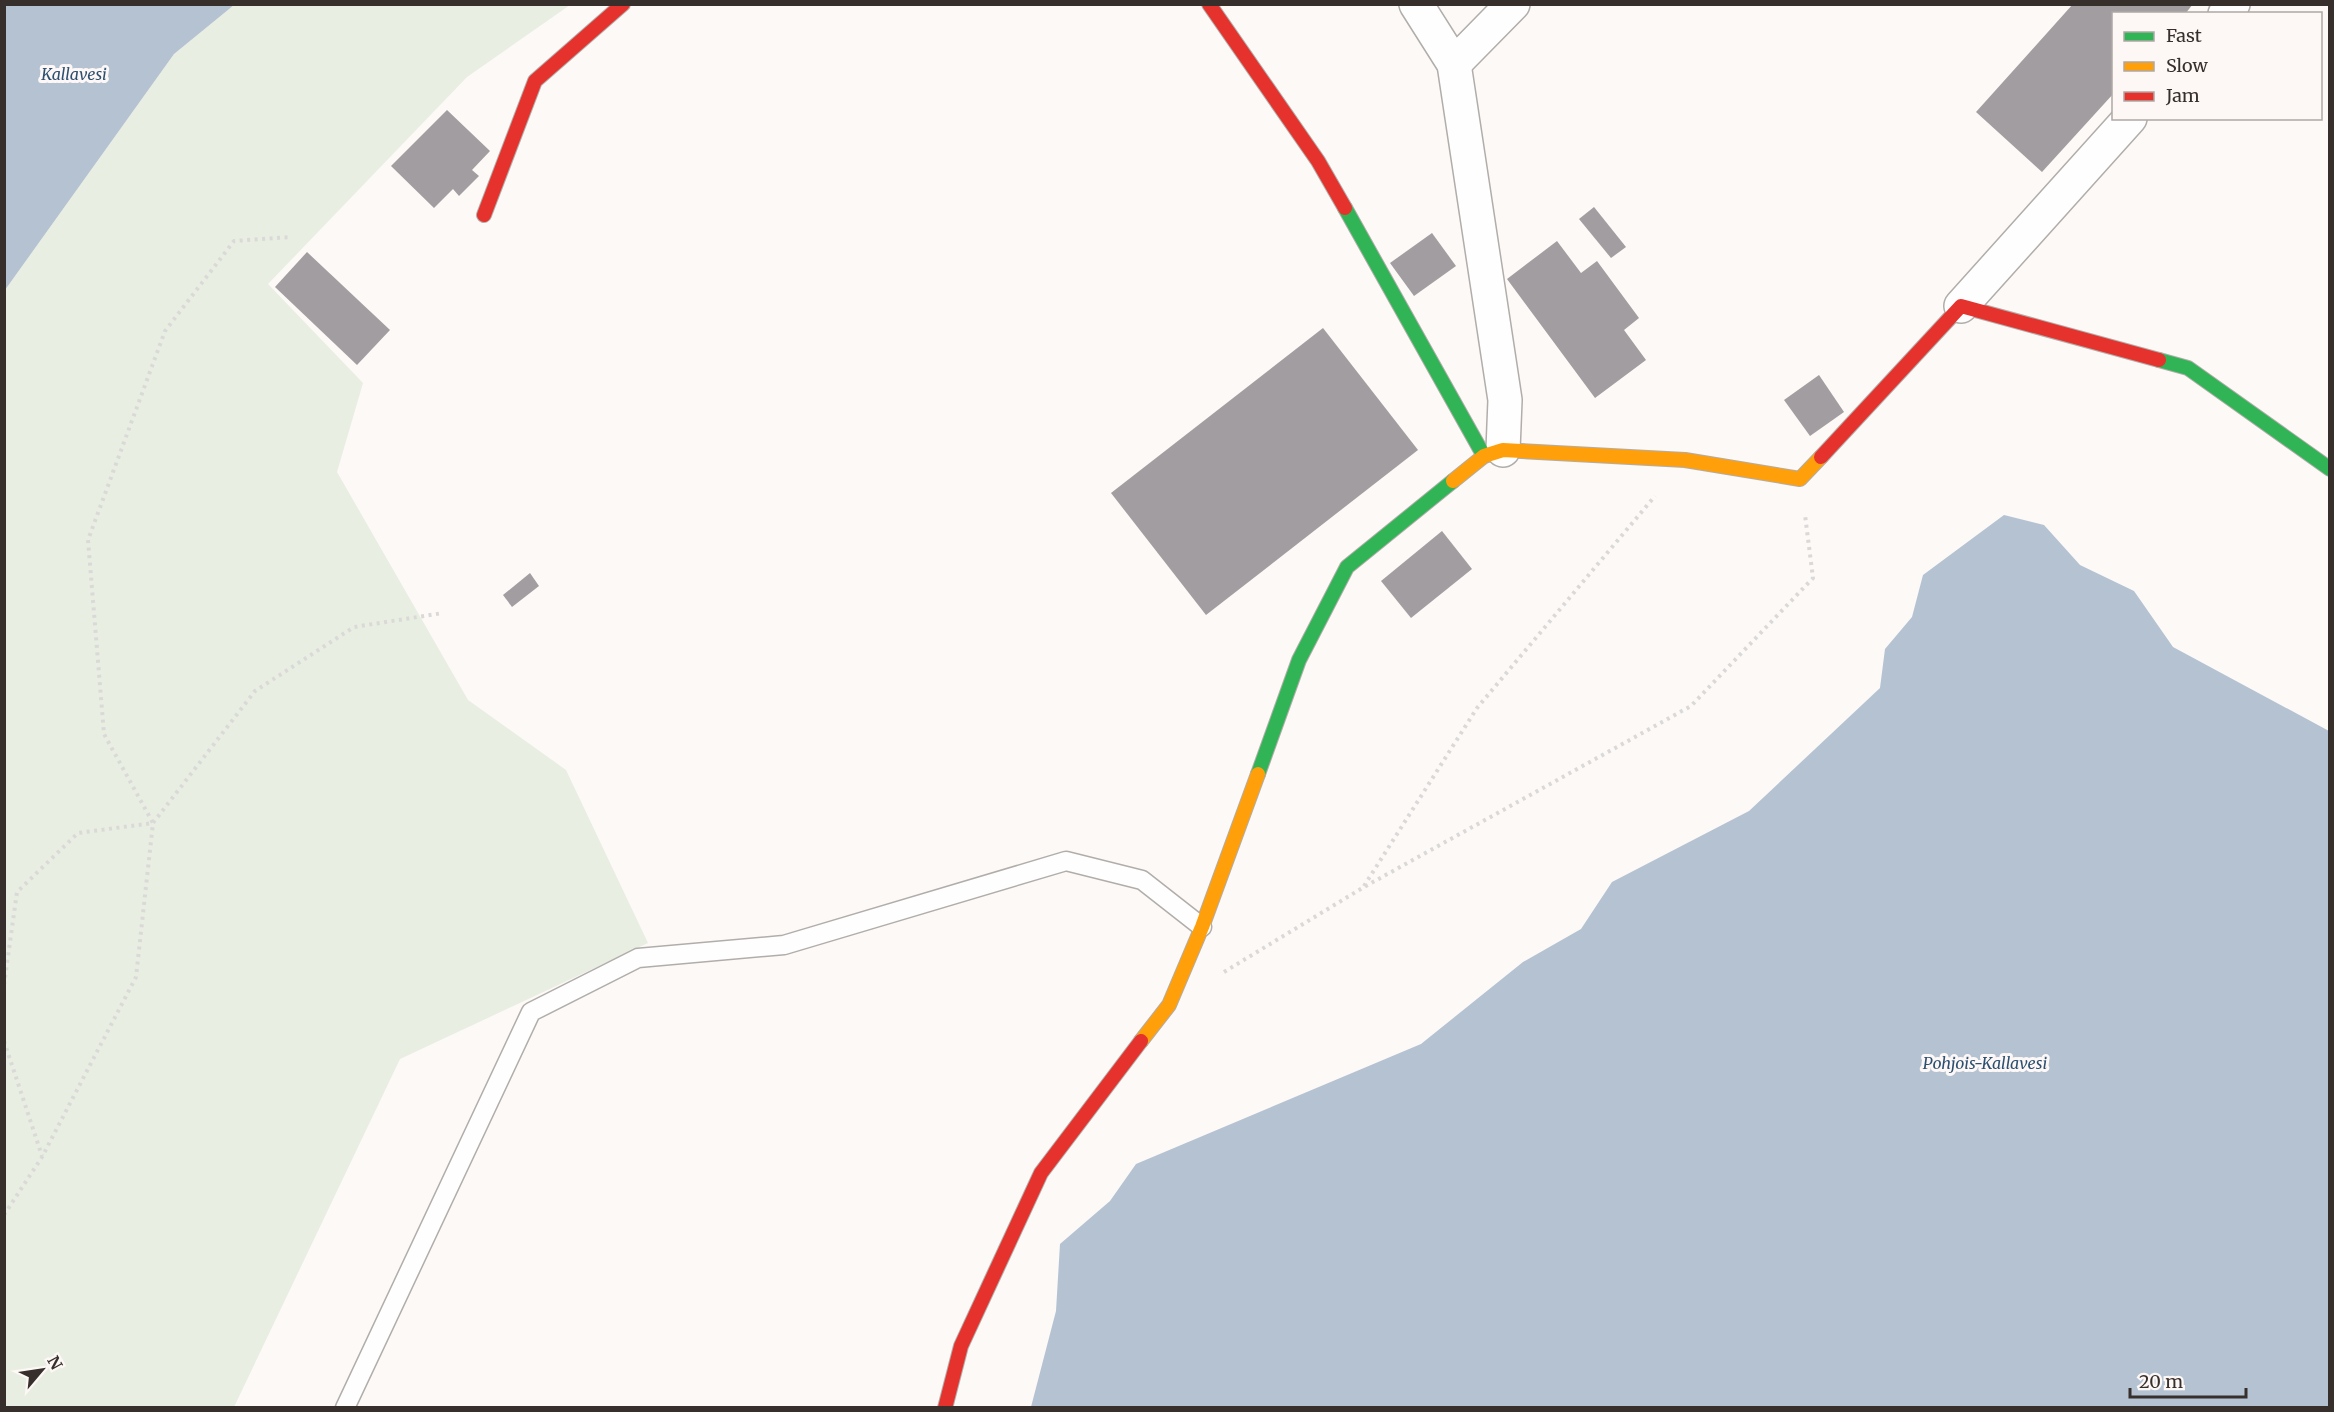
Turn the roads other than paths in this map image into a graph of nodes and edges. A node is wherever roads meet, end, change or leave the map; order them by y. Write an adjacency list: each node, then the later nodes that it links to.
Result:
1 (623, 4): 7 (street)
2 (1209, 4): 9 (street)
3 (1416, 4): 5 (street)
4 (1513, 4): 5 (street)
5 (1454, 64): 9 (street)
6 (2128, 120): 8 (street)
7 (484, 215)
8 (1962, 306): 9 (street); 10 (street)
9 (1493, 453): 11 (street)
10 (2330, 469)
11 (1202, 927): 12 (lane); 13 (street)
12 (345, 1407)
13 (945, 1407)

